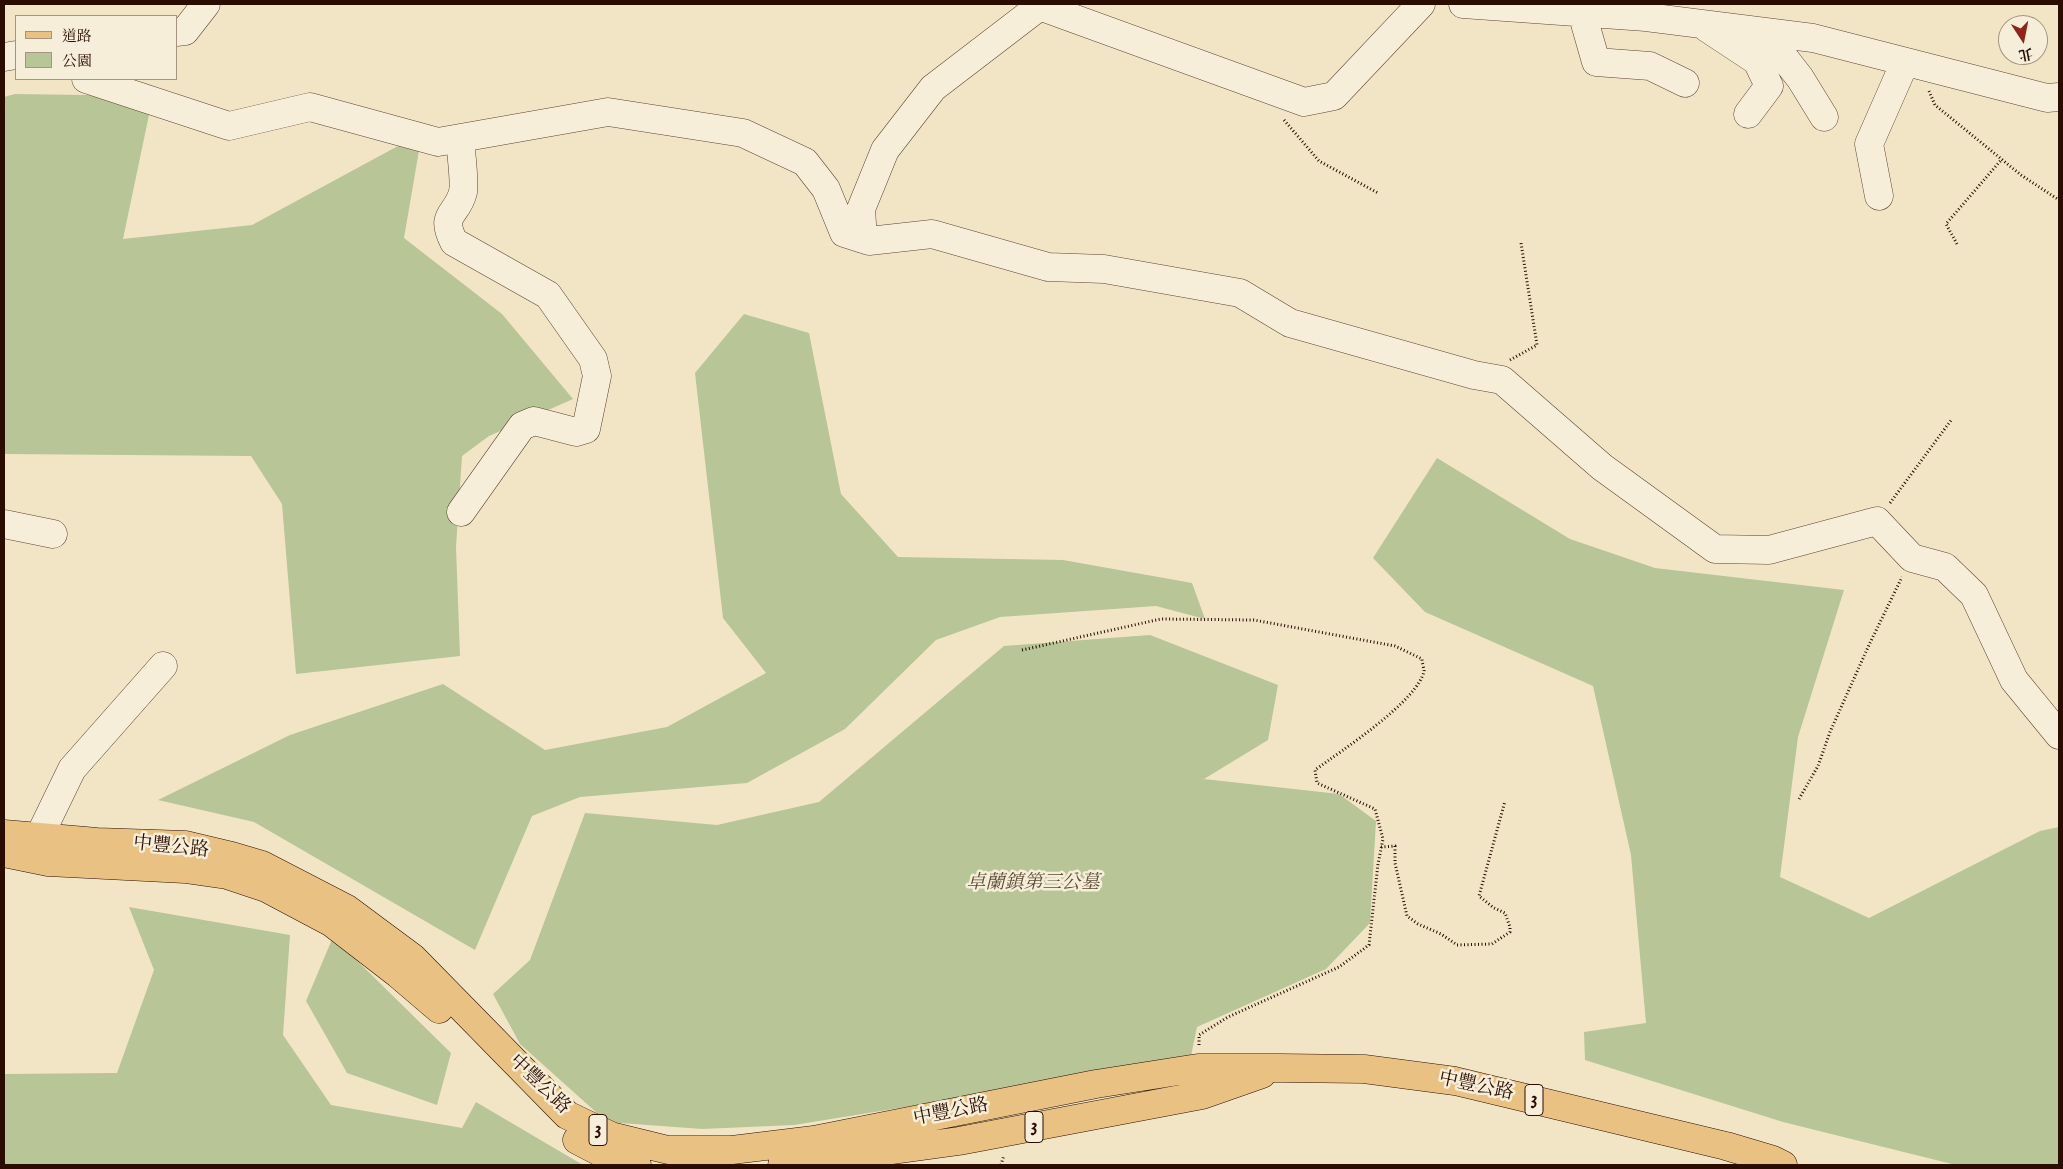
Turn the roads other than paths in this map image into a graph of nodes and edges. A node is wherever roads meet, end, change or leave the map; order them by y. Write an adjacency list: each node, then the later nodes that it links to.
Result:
1 (206, 4): 7 (street)
2 (1422, 4): 4 (street)
3 (1463, 4): 5 (street)
4 (1037, 5): 17 (street)
5 (1573, 9): 6 (street); 11 (street)
6 (1702, 24): 8 (street); 13 (street)
7 (178, 32)
8 (1764, 32): 9 (street); 14 (street)
9 (1912, 63): 12 (street); 16 (street)
10 (89, 80): 15 (street)
11 (1685, 83)
12 (2059, 97)
13 (1748, 114)
14 (1824, 117)
15 (460, 140): 17 (street); 18 (street)
16 (1879, 196)
17 (863, 239): 22 (street)
18 (461, 512)
19 (4, 524): 20 (street)
20 (53, 534)
21 (163, 666): 24 (street)
22 (2059, 734)
23 (4, 834): 24 (main road, 中豐公路 / 3)
24 (39, 837): 26 (main road, 中豐公路 / 3)
25 (4, 853): 27 (main road, 中豐公路 / 3)
26 (1280, 1068): 28 (main road, 中豐公路 / 3); 29 (main road, 中豐公路 / 3)
27 (636, 1165)
28 (782, 1165)
29 (1783, 1165)

